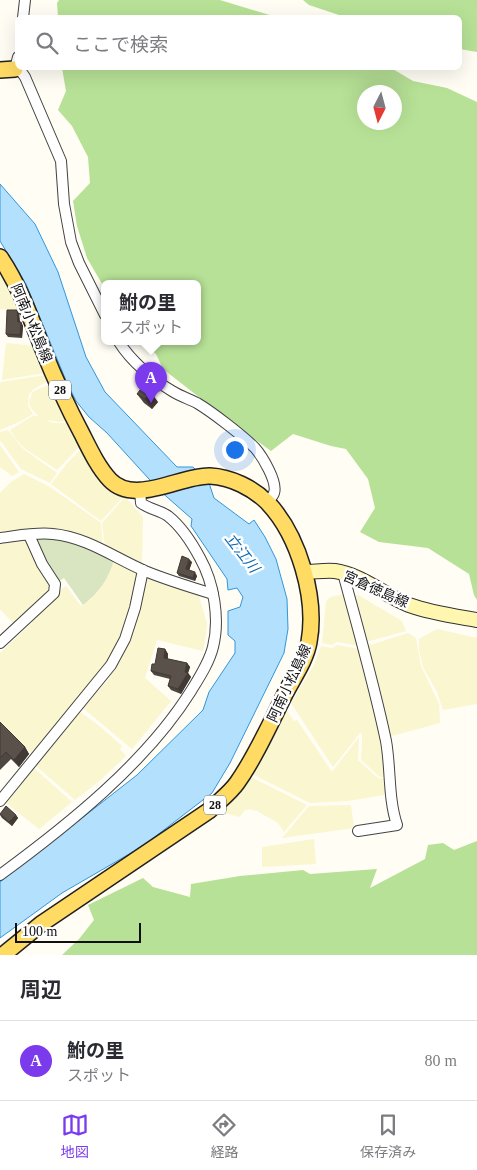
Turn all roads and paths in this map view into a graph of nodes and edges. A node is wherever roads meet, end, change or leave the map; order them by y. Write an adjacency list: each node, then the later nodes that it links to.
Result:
1 (25, 0): 2 (street)
2 (23, 15)
3 (15, 63): 4 (main road)
4 (0, 70)
5 (20, 70): 7 (street)
6 (0, 257): 9 (main road, 阿南小松島線 / 28)
7 (101, 306)
8 (121, 345): 10 (street)
9 (145, 489): 10 (main road, 阿南小松島線 / 28); 16 (street)
10 (267, 502): 14 (main road, 阿南小松島線 / 28)
11 (29, 535): 12 (street); 13 (street); 18 (street)
12 (0, 538)
13 (143, 570): 16 (street); 19 (street)
14 (304, 572): 15 (main road, 宮倉徳島線); 22 (main road, 阿南小松島線 / 28)
15 (343, 573): 17 (main road, 宮倉徳島線); 20 (street)
16 (213, 594): 21 (street)
17 (477, 620)
18 (0, 643)
19 (0, 801)
20 (358, 831)
21 (0, 875)
22 (3, 955)

